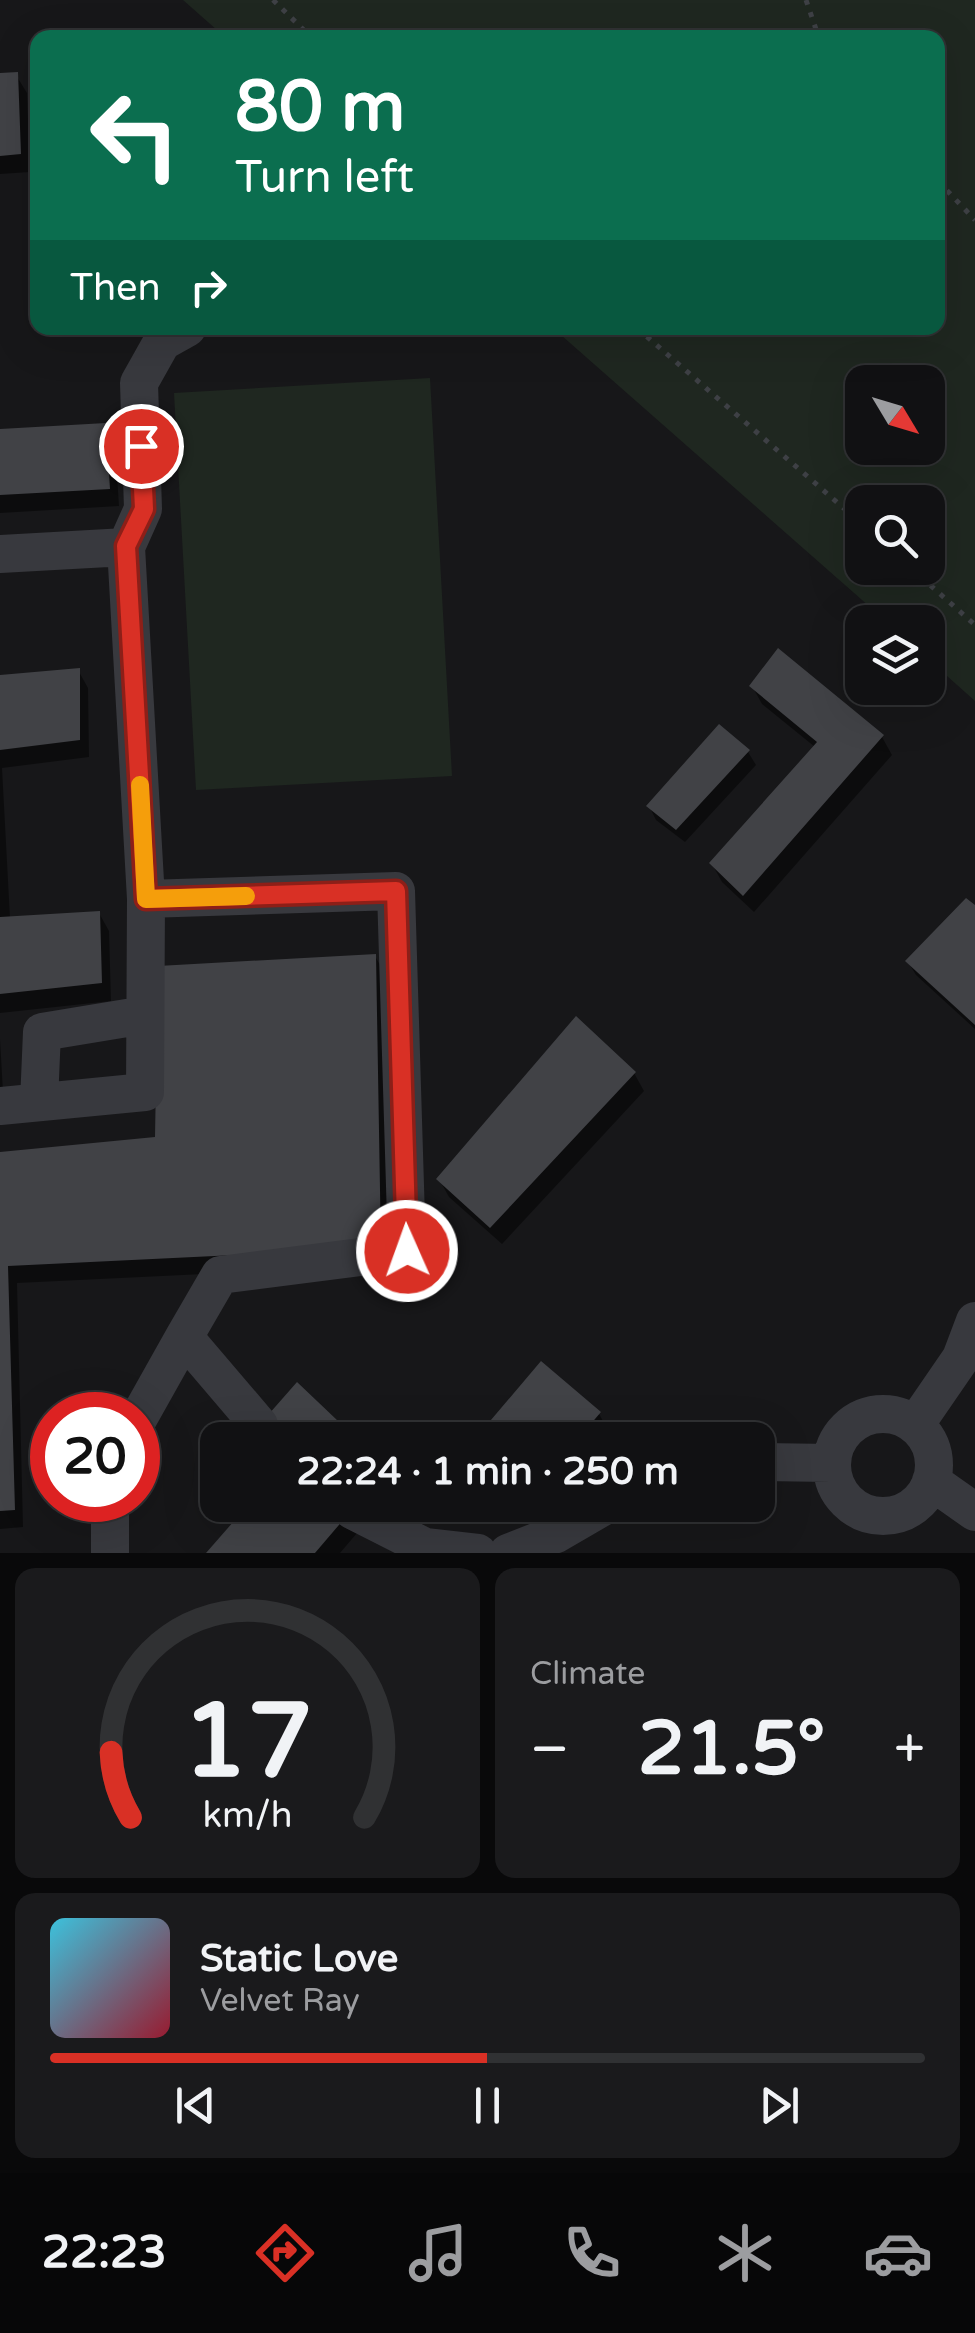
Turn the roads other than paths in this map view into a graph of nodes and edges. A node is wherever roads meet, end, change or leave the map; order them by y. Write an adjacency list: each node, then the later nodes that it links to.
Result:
1 (174, 335): 2 (lane)
2 (126, 546): 3 (lane); 4 (lane)
3 (0, 554)
4 (146, 899): 5 (lane); 9 (lane)
5 (145, 1015): 6 (lane); 6 (lane)
6 (40, 1102): 7 (lane)
7 (0, 1106)
8 (975, 1320): 12 (lane)
9 (184, 1337): 10 (lane); 11 (lane)
10 (153, 1392)
11 (257, 1422)
12 (915, 1426): 14 (lane); 15 (lane)
13 (775, 1462): 14 (lane)
14 (832, 1463): 15 (lane)
15 (930, 1482): 16 (lane)
16 (975, 1512)
17 (110, 1522): 20 (lane)
18 (376, 1522): 21 (lane)
19 (577, 1522): 22 (lane)
20 (110, 1553)
21 (478, 1553)
22 (508, 1553)

